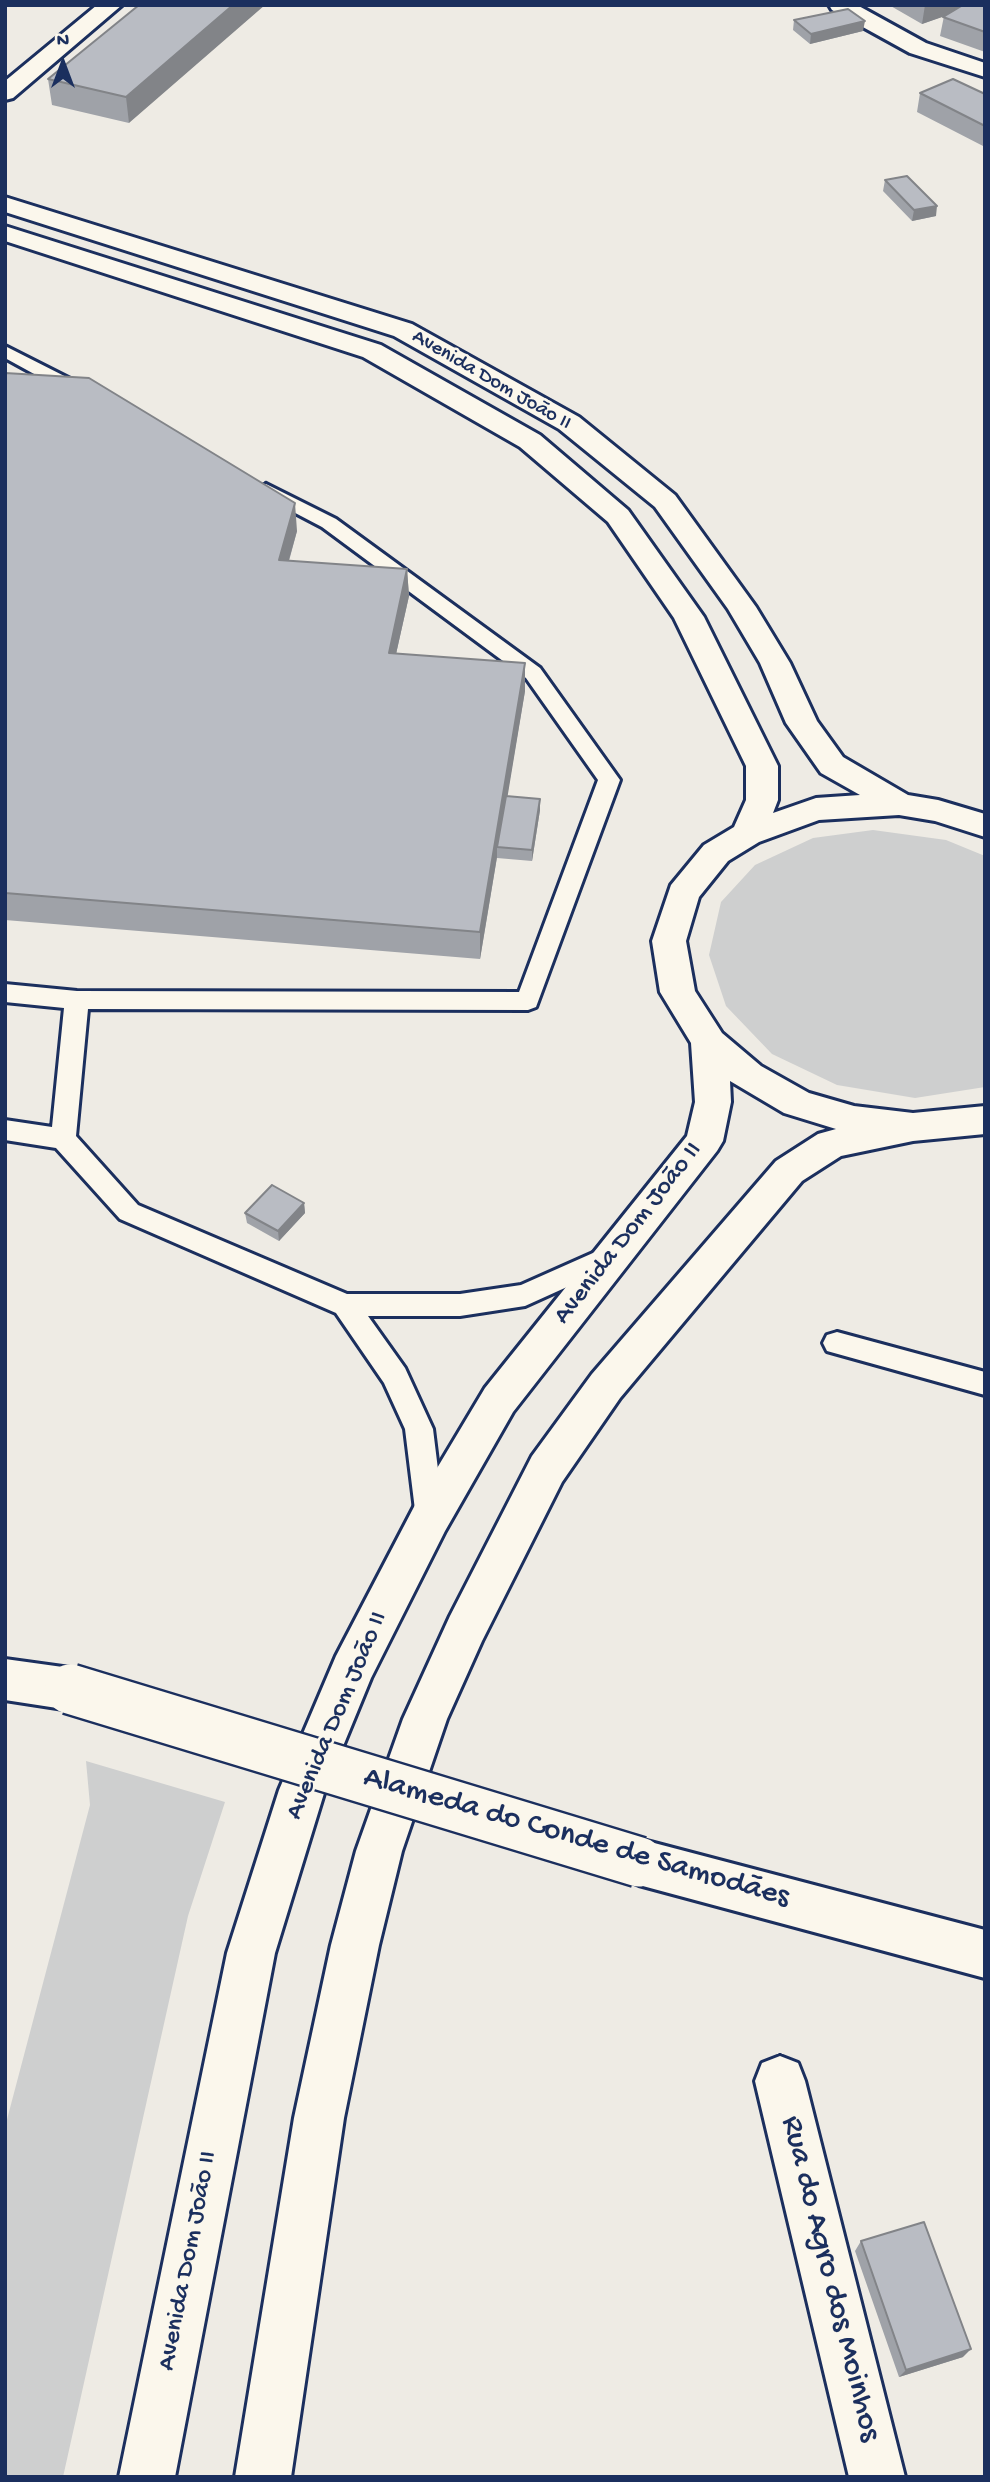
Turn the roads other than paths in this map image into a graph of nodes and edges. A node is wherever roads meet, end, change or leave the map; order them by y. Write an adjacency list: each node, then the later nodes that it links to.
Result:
1 (111, 5): 4 (main road)
2 (840, 5): 3 (main road)
3 (985, 70)
4 (5, 93)
5 (5, 204): 10 (main road, Avenida Dom João II)
6 (5, 233): 12 (main road, Avenida Dom João II)
7 (5, 351): 8 (lane)
8 (101, 402)
9 (245, 479): 14 (lane)
10 (899, 804): 11 (main road); 12 (main road)
11 (985, 827)
12 (747, 834): 15 (main road)
13 (5, 992): 14 (lane)
14 (77, 1000): 19 (lane)
15 (709, 1042): 17 (main road); 20 (main road, Avenida Dom João II)
16 (985, 1120): 17 (main road)
17 (913, 1127): 29 (main road)
18 (5, 1130): 19 (lane)
19 (63, 1139): 21 (lane)
20 (616, 1253): 21 (lane); 24 (main road, Avenida Dom João II)
21 (345, 1305): 24 (lane)
22 (837, 1343): 23 (lane)
23 (985, 1384)
24 (430, 1518): 28 (main road, Avenida Dom João II)
25 (5, 1679): 26 (main road, Alameda do Conde de Samodães, bridge)
26 (985, 1954)
27 (780, 2081): 30 (main road, Rua do Agro dos Moinhos)
28 (147, 2477)
29 (263, 2477)
30 (877, 2477)

